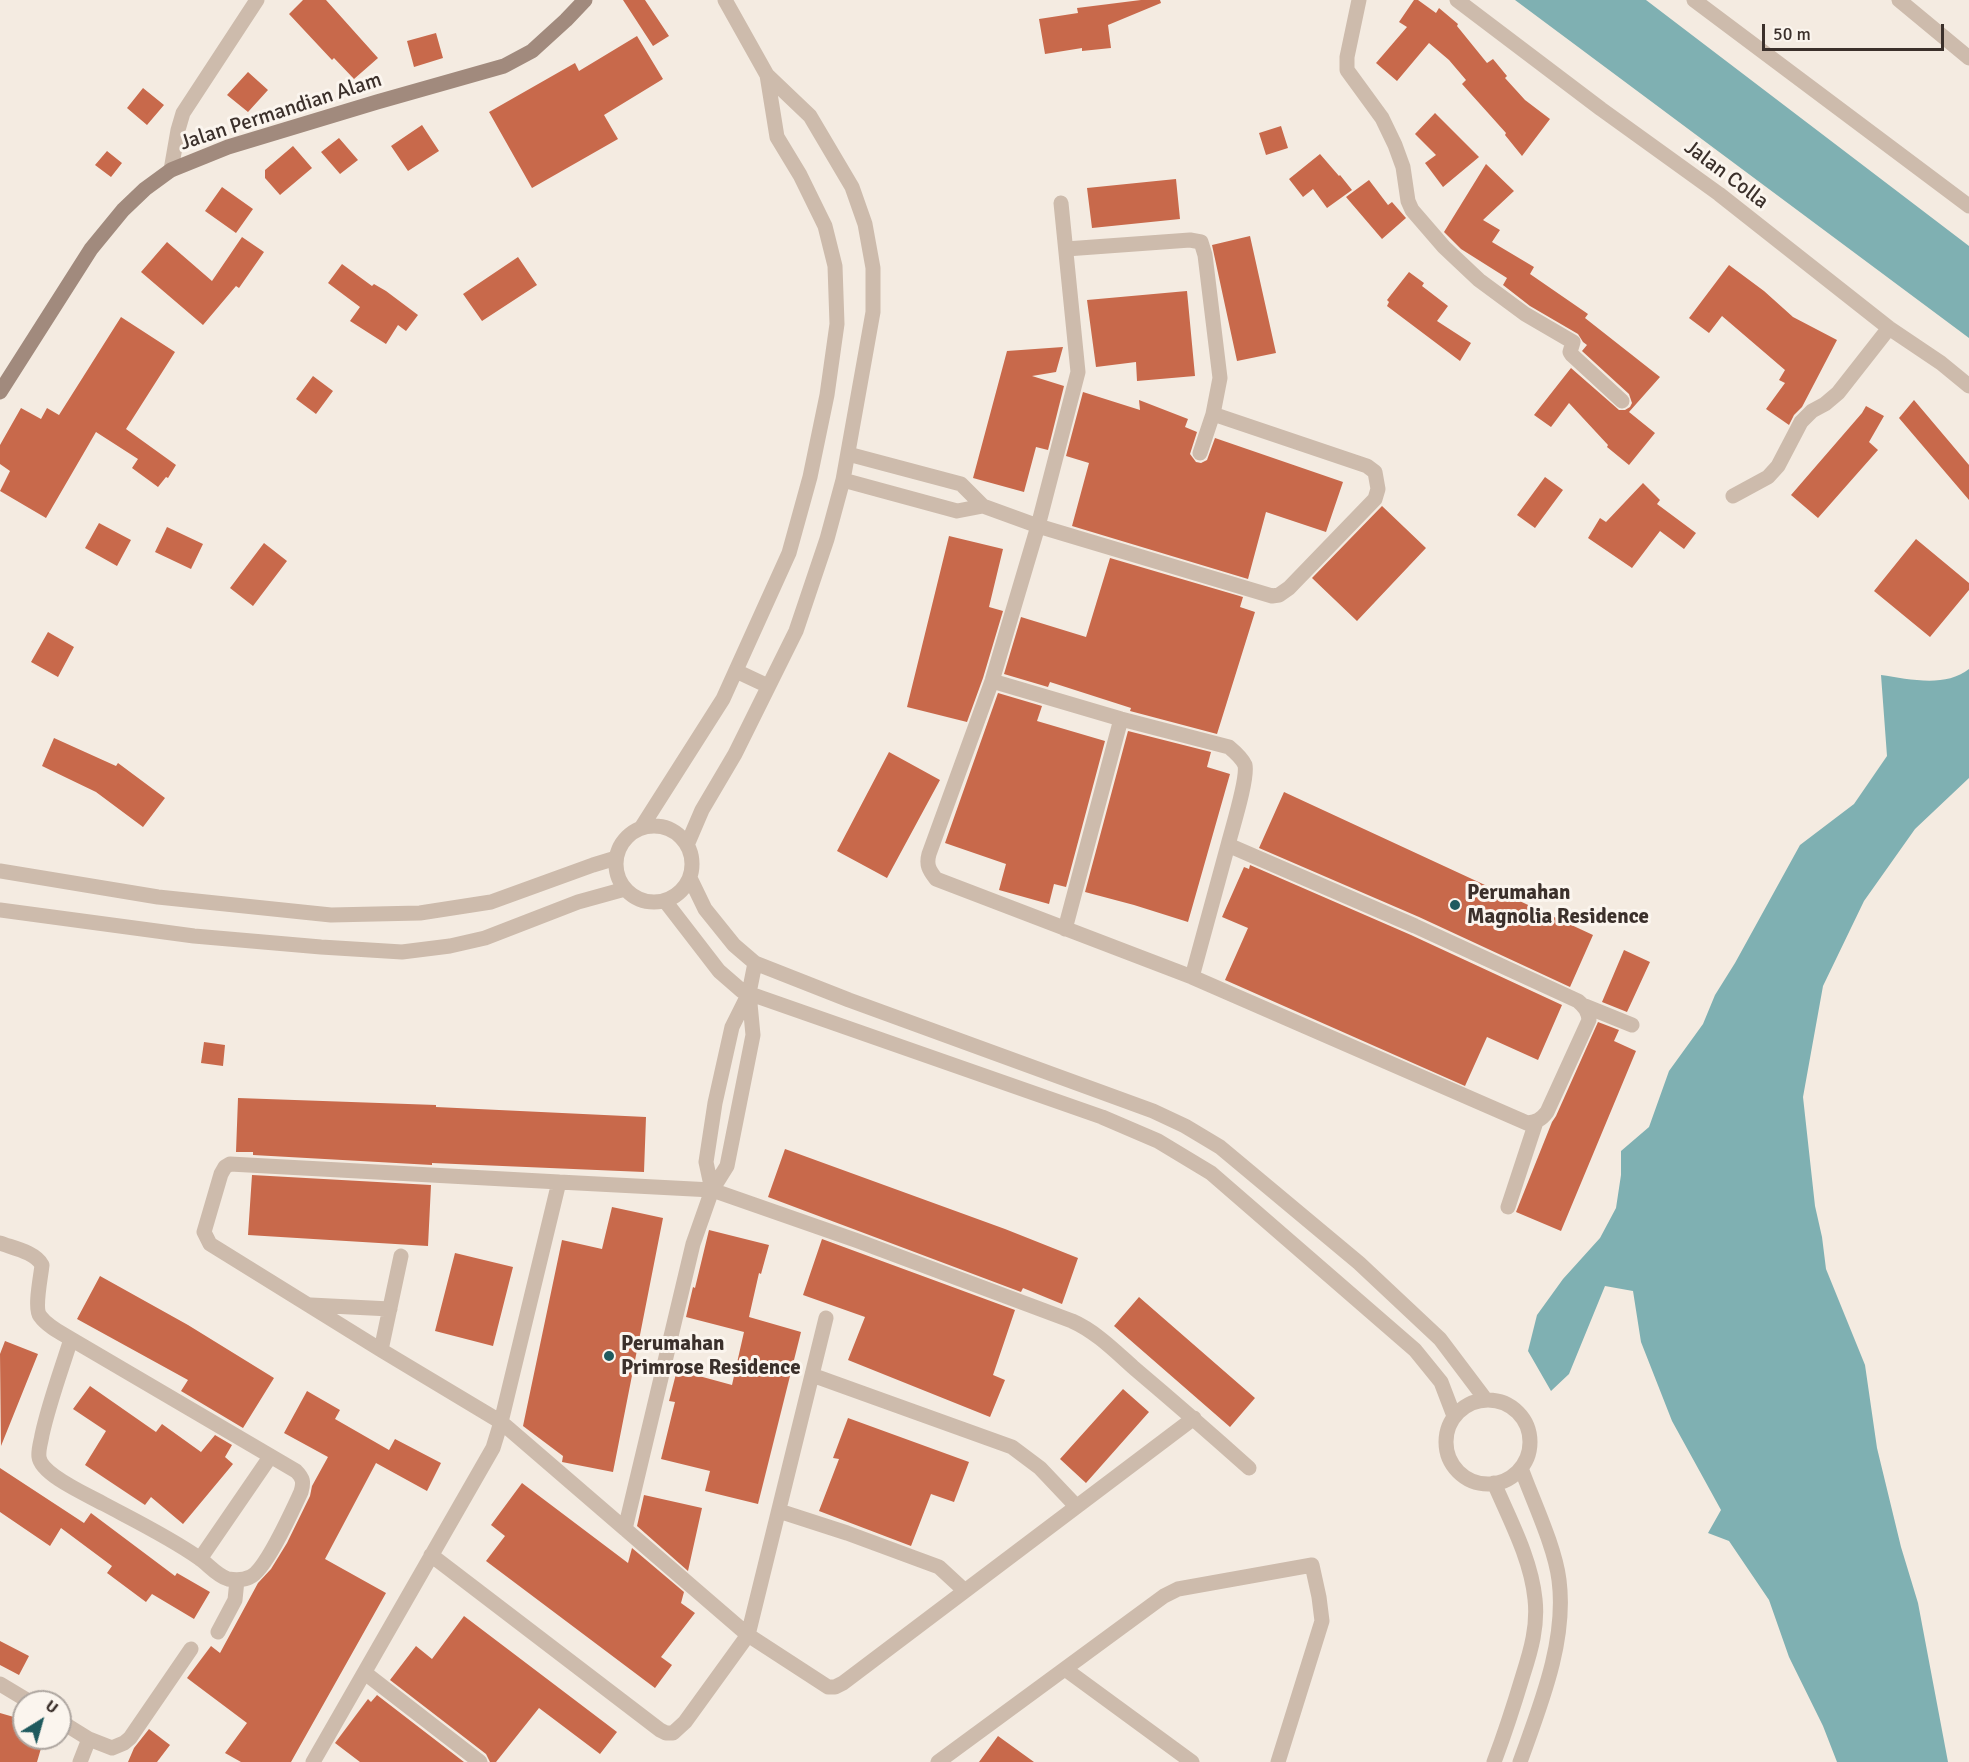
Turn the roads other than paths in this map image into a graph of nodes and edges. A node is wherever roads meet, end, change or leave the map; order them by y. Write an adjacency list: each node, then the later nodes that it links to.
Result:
1 (257, 0): 10 (street)
2 (585, 0): 10 (main road, Jalan Permandian Alam)
3 (725, 0): 9 (street)
4 (1359, 0): 17 (street)
5 (1457, 0): 14 (street, Jalan Colla)
6 (1694, 0): 12 (street)
7 (1899, 0): 8 (street)
8 (1969, 58)
9 (767, 75): 20 (street); 25 (street)
10 (171, 170): 16 (main road, Jalan Permandian Alam)
11 (1061, 203): 13 (street)
12 (1969, 206)
13 (1066, 249): 18 (street); 24 (street)
14 (1889, 328): 15 (street, Jalan Colla); 22 (street)
15 (1969, 386)
16 (0, 392)
17 (1622, 401)
18 (1213, 414): 19 (street); 24 (street)
19 (1200, 453)
20 (848, 454): 21 (street); 23 (street)
21 (843, 480): 23 (street); 27 (street)
22 (1733, 496)
23 (983, 506): 24 (street)
24 (1038, 526): 26 (street)
25 (736, 671): 27 (street); 29 (street)
26 (992, 681): 28 (street); 38 (street)
27 (768, 686): 30 (street)
28 (1121, 719): 31 (street); 38 (street)
29 (641, 828): 30 (street); 32 (street)
30 (687, 844): 34 (street)
31 (1228, 845): 40 (street); 42 (street)
32 (616, 858): 33 (street); 35 (street)
33 (0, 871)
34 (690, 878): 36 (street); 39 (street)
35 (625, 889): 36 (street); 37 (street)
36 (665, 901): 41 (street)
37 (0, 910)
38 (1065, 928): 40 (street)
39 (755, 963): 41 (street); 56 (street)
40 (1192, 977): 44 (street)
41 (749, 993): 46 (street); 46 (street); 57 (street)
42 (1585, 1006): 43 (street); 44 (street)
43 (1632, 1025)
44 (1536, 1122): 47 (street)
45 (559, 1182): 46 (street); 50 (street); 59 (street)
46 (712, 1190): 58 (street); 66 (street)
47 (1508, 1207)
48 (0, 1244): 53 (street)
49 (401, 1256): 51 (street)
50 (309, 1305): 51 (street); 54 (street)
51 (390, 1309): 54 (street)
52 (826, 1318): 55 (street)
53 (71, 1339): 60 (street); 68 (street)
54 (381, 1350): 59 (street)
55 (812, 1375): 64 (street); 65 (street)
56 (1486, 1400): 57 (street); 62 (street)
57 (1454, 1416): 63 (street)
58 (1194, 1418): 61 (street); 64 (street)
59 (501, 1422): 66 (street); 67 (street)
60 (270, 1457): 68 (street); 69 (street)
61 (1249, 1468)
62 (1521, 1468): 63 (street); 85 (street)
63 (1494, 1483): 84 (street)
64 (1076, 1506): 70 (street)
65 (779, 1511): 70 (street); 72 (street)
66 (625, 1529): 72 (street)
67 (430, 1555): 72 (street); 75 (street)
68 (200, 1559): 69 (street)
69 (237, 1580): 71 (street)
70 (965, 1591): 72 (street)
71 (218, 1632)
72 (748, 1635)
73 (191, 1649): 77 (street)
74 (1065, 1669): 78 (street); 82 (street); 83 (street)
75 (365, 1673): 80 (street); 81 (street)
76 (72, 1728): 77 (street)
77 (89, 1739): 79 (street)
78 (941, 1761)
79 (80, 1762)
80 (313, 1762)
81 (480, 1762)
82 (1192, 1762)
83 (1278, 1762)
84 (1494, 1762)
85 (1520, 1762)

